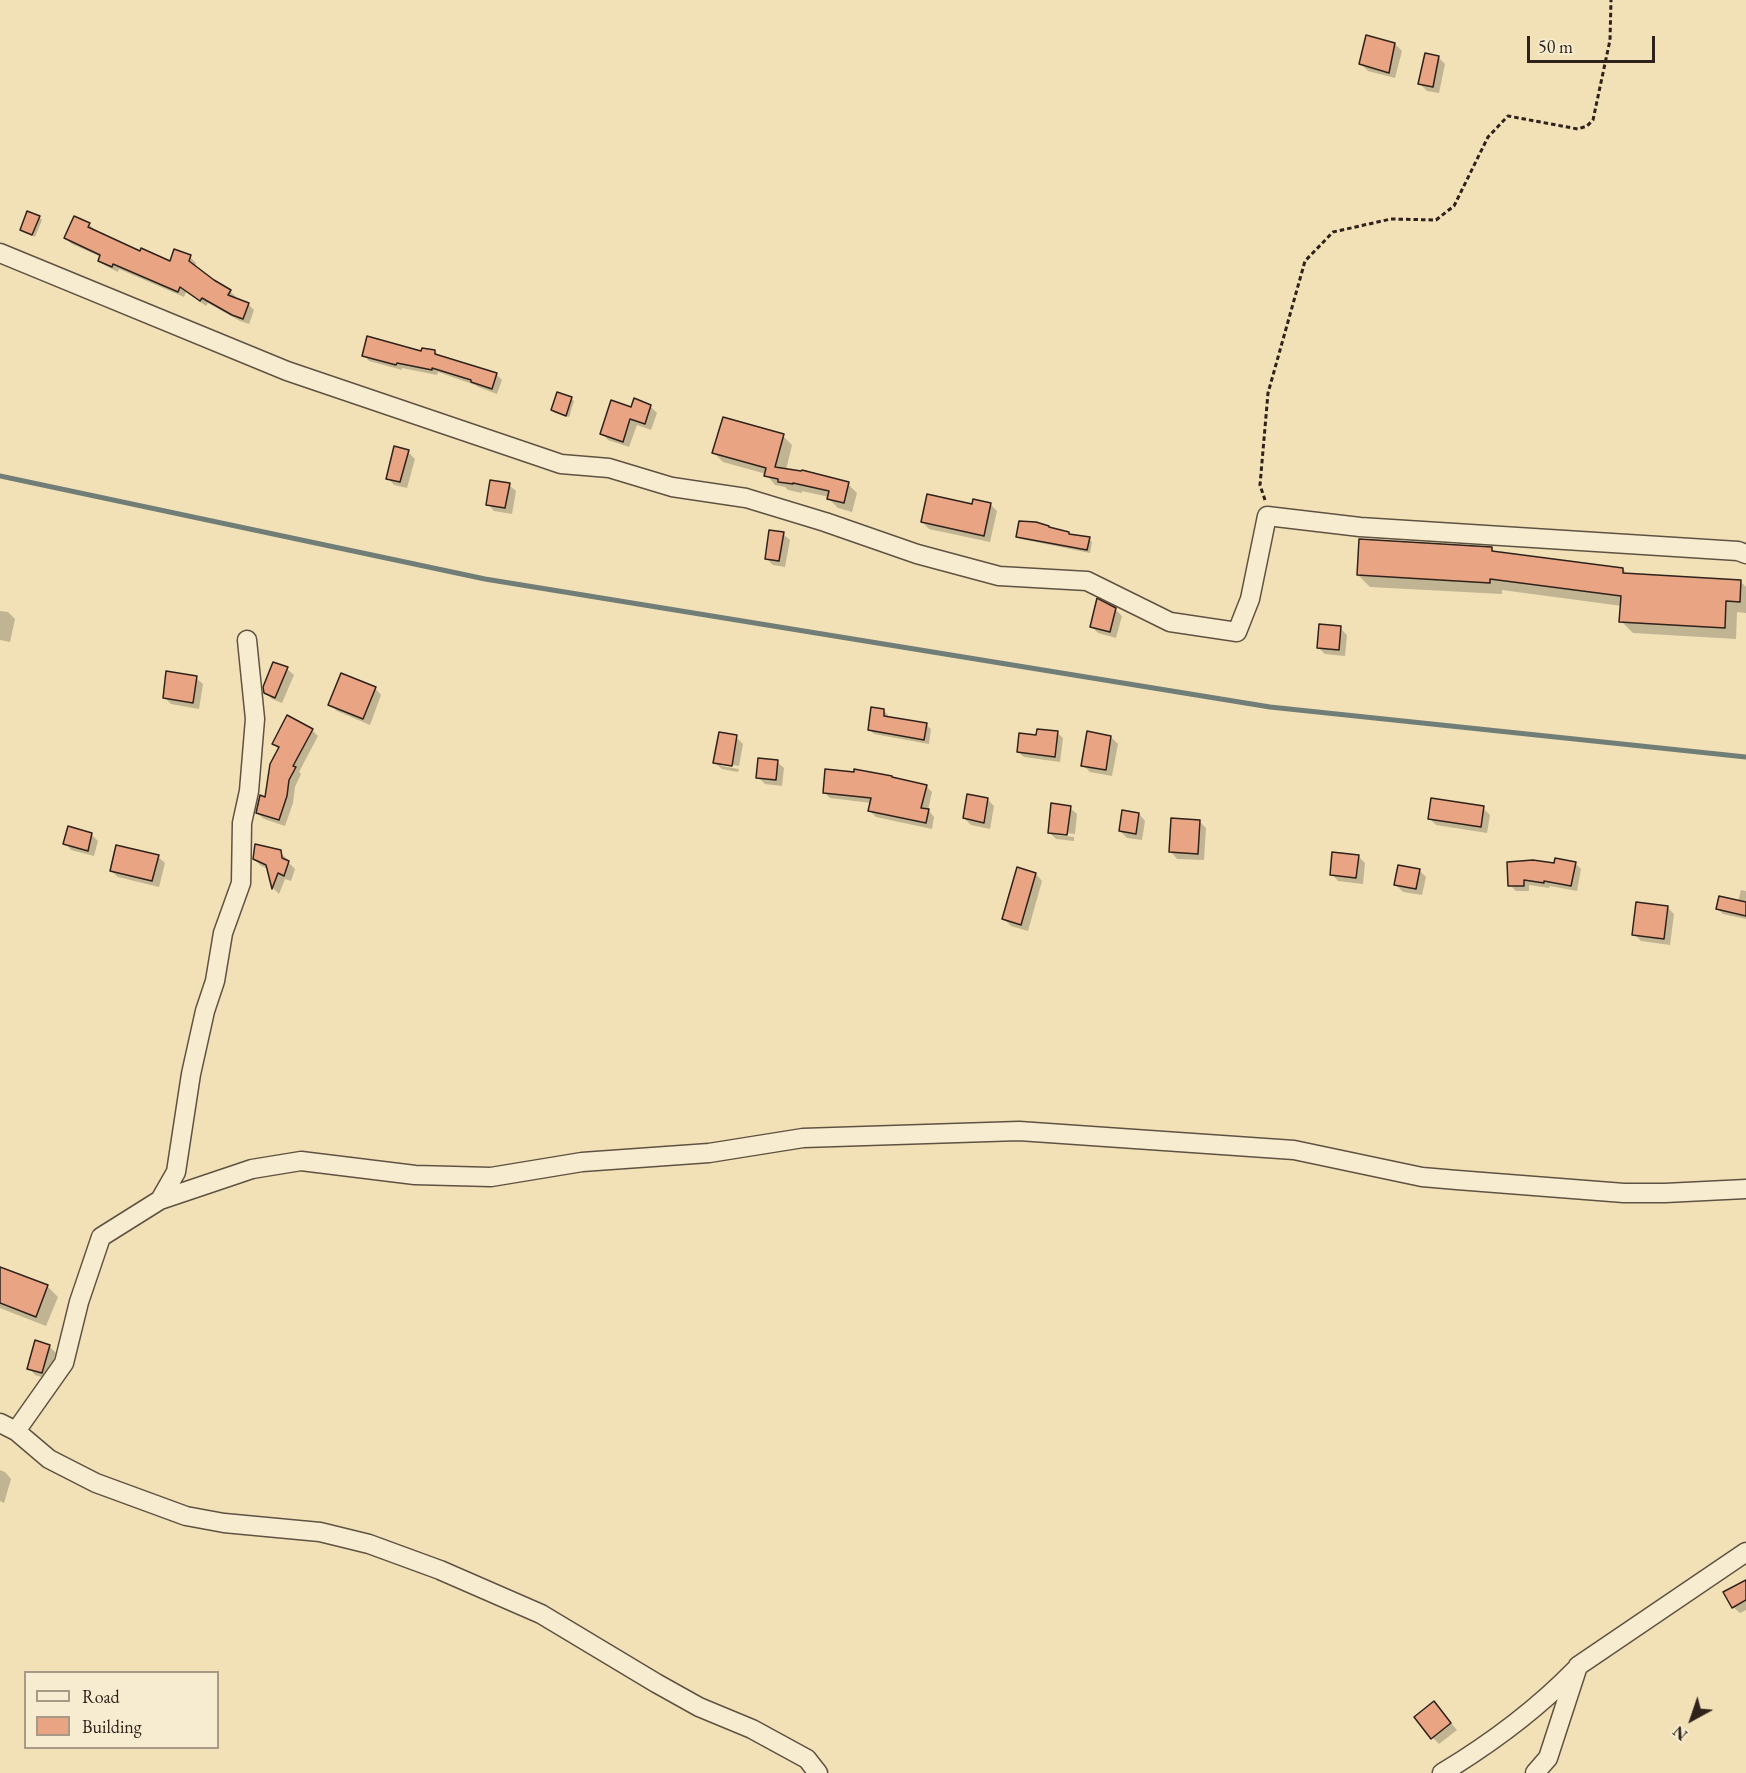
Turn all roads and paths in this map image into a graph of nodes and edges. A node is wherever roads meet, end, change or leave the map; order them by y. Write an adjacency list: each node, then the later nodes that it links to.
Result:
1 (1611, 0): 3 (path)
2 (0, 253): 3 (street)
3 (1268, 516): 4 (street)
4 (1746, 554)
5 (247, 640): 7 (street)
6 (1746, 1189): 7 (street)
7 (160, 1200): 8 (street)
8 (8, 1427): 11 (street)
9 (1746, 1552): 10 (street)
10 (1578, 1666): 12 (street); 13 (street)
11 (818, 1773)
12 (1442, 1773)
13 (1535, 1773)

